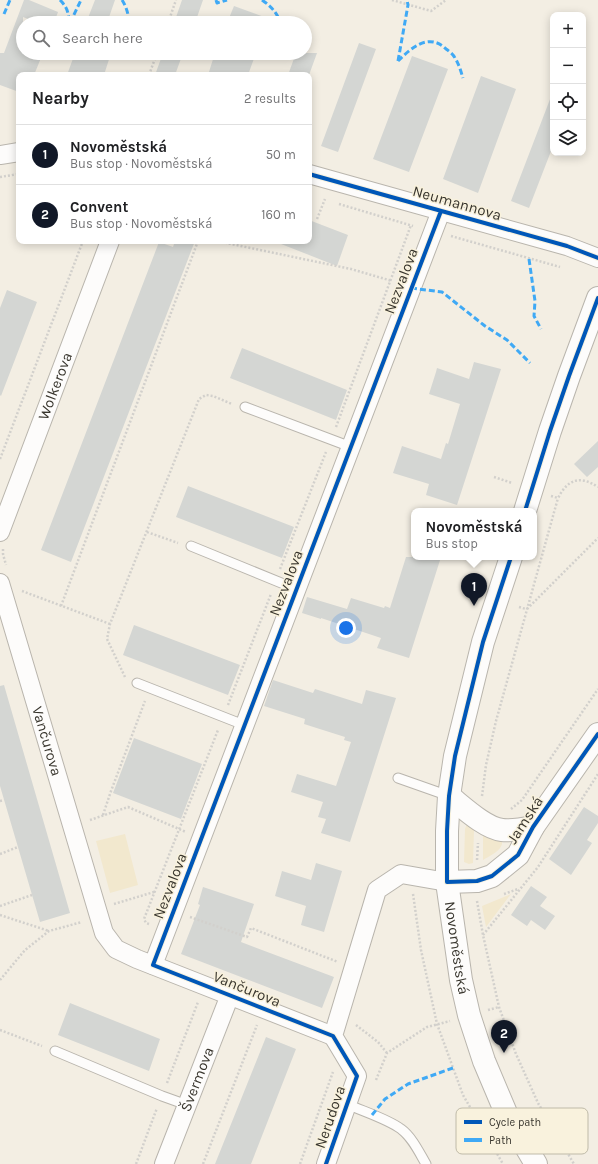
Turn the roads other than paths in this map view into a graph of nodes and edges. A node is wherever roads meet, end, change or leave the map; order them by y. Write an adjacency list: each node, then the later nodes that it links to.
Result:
1 (16, 152): 2 (street)
2 (0, 155)
3 (312, 175): 4 (street, Neumannova)
4 (441, 211): 6 (street, Neumannova); 9 (street, Nezvalova)
5 (109, 244): 11 (street, Wolkerova)
6 (598, 258)
7 (598, 298): 10 (street)
8 (245, 407): 9 (lane)
9 (351, 447): 15 (street, Nezvalova)
10 (526, 508)
11 (0, 532)
12 (191, 546): 15 (lane)
13 (509, 560): 20 (street, Novoměstská)
14 (0, 583): 23 (street, Vančurova)
15 (296, 589): 17 (street, Nezvalova)
16 (137, 683): 17 (lane)
17 (244, 725): 23 (street, Nezvalova)
18 (598, 734): 21 (street, Jamská)
19 (398, 778): 20 (lane)
20 (449, 796): 21 (street); 22 (street, Novoměstská)
21 (533, 827): 22 (street, Jamská)
22 (447, 882): 25 (street); 29 (street, Novoměstská)
23 (153, 965): 24 (street, Vančurova)
24 (230, 995): 25 (street, Vančurova); 28 (street, Švermova)
25 (333, 1036): 27 (street, Nerudova)
26 (55, 1051): 28 (lane)
27 (347, 1104): 32 (street, Nerudova); 33 (lane)
28 (187, 1105): 31 (street, Švermova)
29 (504, 1108)
30 (530, 1154): 34 (street, Novoměstská)
31 (164, 1164)
32 (326, 1164)
33 (426, 1164)
34 (536, 1164)

